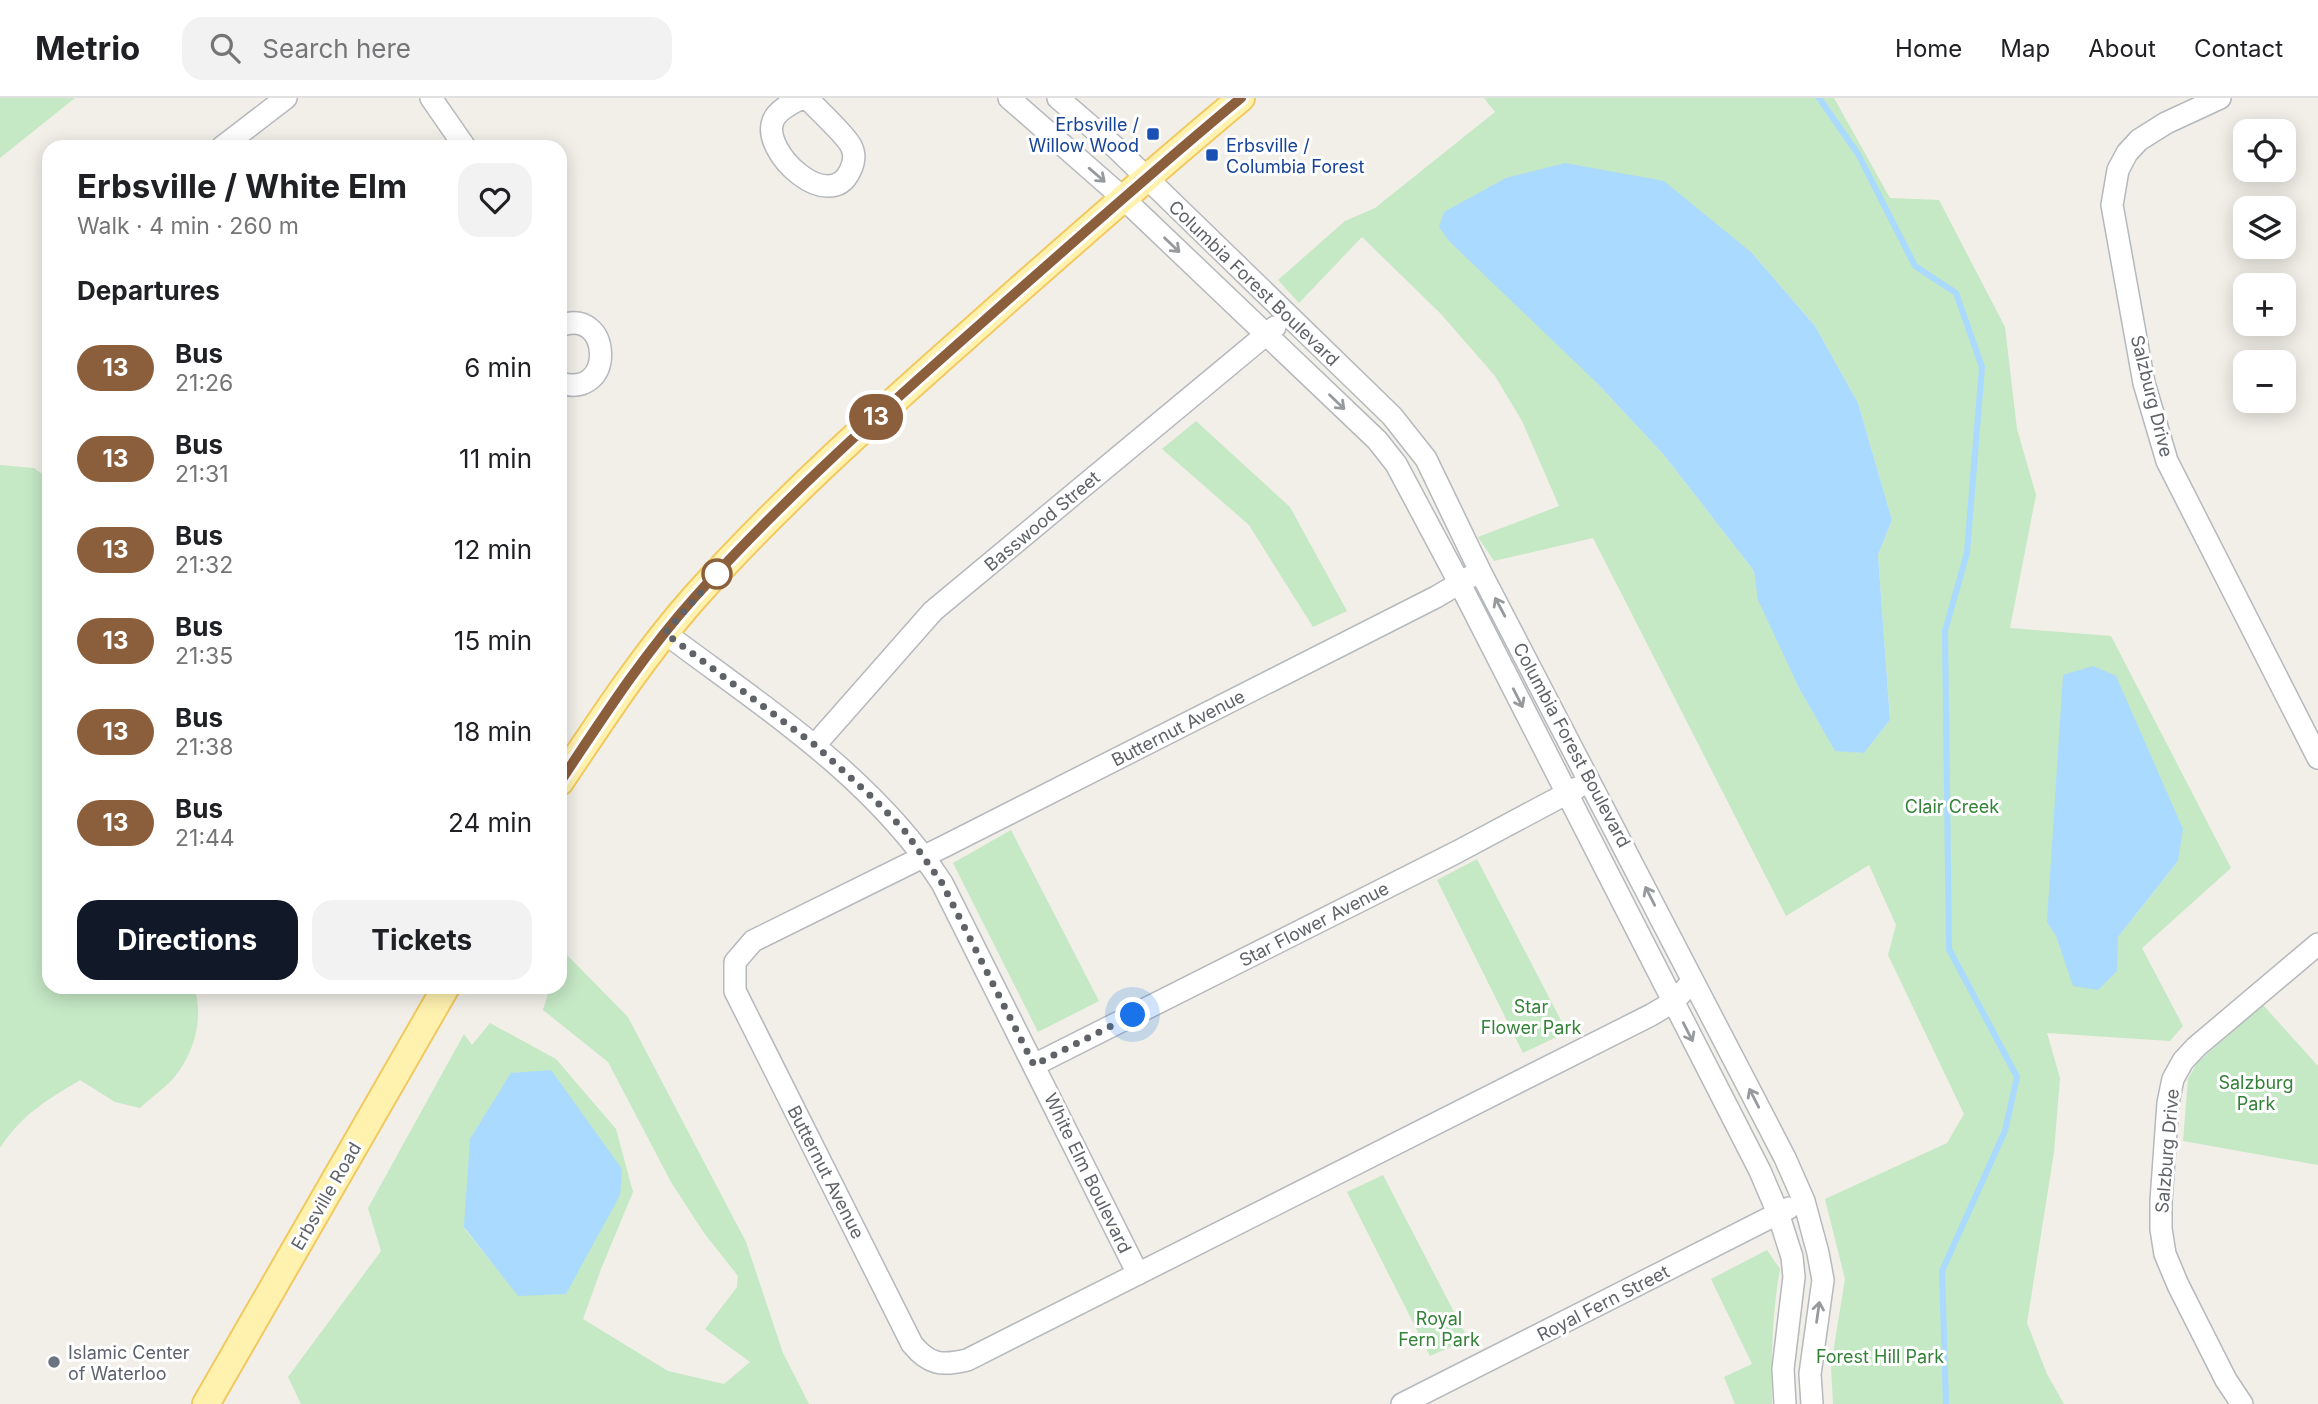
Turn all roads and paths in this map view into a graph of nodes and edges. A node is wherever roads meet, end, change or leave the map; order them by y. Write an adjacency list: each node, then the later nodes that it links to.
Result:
1 (286, 98): 7 (street)
2 (431, 98): 8 (street)
3 (1009, 98): 10 (street, Columbia Forest Boulevard, one-way to 10)
4 (1058, 98): 9 (street, Columbia Forest Boulevard)
5 (1241, 98): 9 (main road)
6 (2220, 98): 19 (street, Salzburg Drive)
7 (231, 140)
8 (461, 140)
9 (1146, 178): 10 (main road); 11 (street, Columbia Forest Boulevard)
10 (1123, 198): 13 (street, Columbia Forest Boulevard, one-way to 13); 17 (main road)
11 (1288, 316): 13 (street, Basswood Street); 15 (street, Columbia Forest Boulevard)
12 (567, 325): 14 (street)
13 (1266, 334): 16 (street, Columbia Forest Boulevard, one-way to 16); 18 (street, Basswood Street)
14 (567, 383)
15 (1480, 571): 16 (street, Butternut Avenue); 21 (street, Columbia Forest Boulevard, one-way to 15)
16 (1460, 584): 22 (street, Columbia Forest Boulevard, one-way to 22); 23 (street, Butternut Avenue)
17 (665, 633): 18 (street, White Elm Boulevard); 20 (main road)
18 (815, 745): 23 (street, White Elm Boulevard)
19 (2318, 758)
20 (567, 772)
21 (1591, 780): 22 (street, Star Flower Avenue); 25 (street, Columbia Forest Boulevard, one-way to 21)
22 (1567, 794): 27 (street, Columbia Forest Boulevard); 28 (street, Star Flower Avenue)
23 (924, 856): 28 (street, White Elm Boulevard); 31 (street, Butternut Avenue)
24 (2318, 944): 36 (street, Salzburg Drive)
25 (1693, 981): 27 (street, Butternut Avenue); 29 (street, Columbia Forest Boulevard, one-way to 25)
26 (442, 994): 32 (main road, Erbsville Road)
27 (1673, 1002): 30 (street, Columbia Forest Boulevard, one-way to 30); 31 (street, Butternut Avenue)
28 (1034, 1065): 31 (street, White Elm Boulevard)
29 (1804, 1201): 30 (street, Royal Fern Street); 35 (street, Columbia Forest Boulevard, one-way to 29)
30 (1779, 1213): 33 (street, Royal Fern Street); 34 (street, Columbia Forest Boulevard)
31 (1138, 1274)
32 (206, 1404)
33 (1402, 1404)
34 (1785, 1404)
35 (1812, 1404)
36 (2242, 1404)

